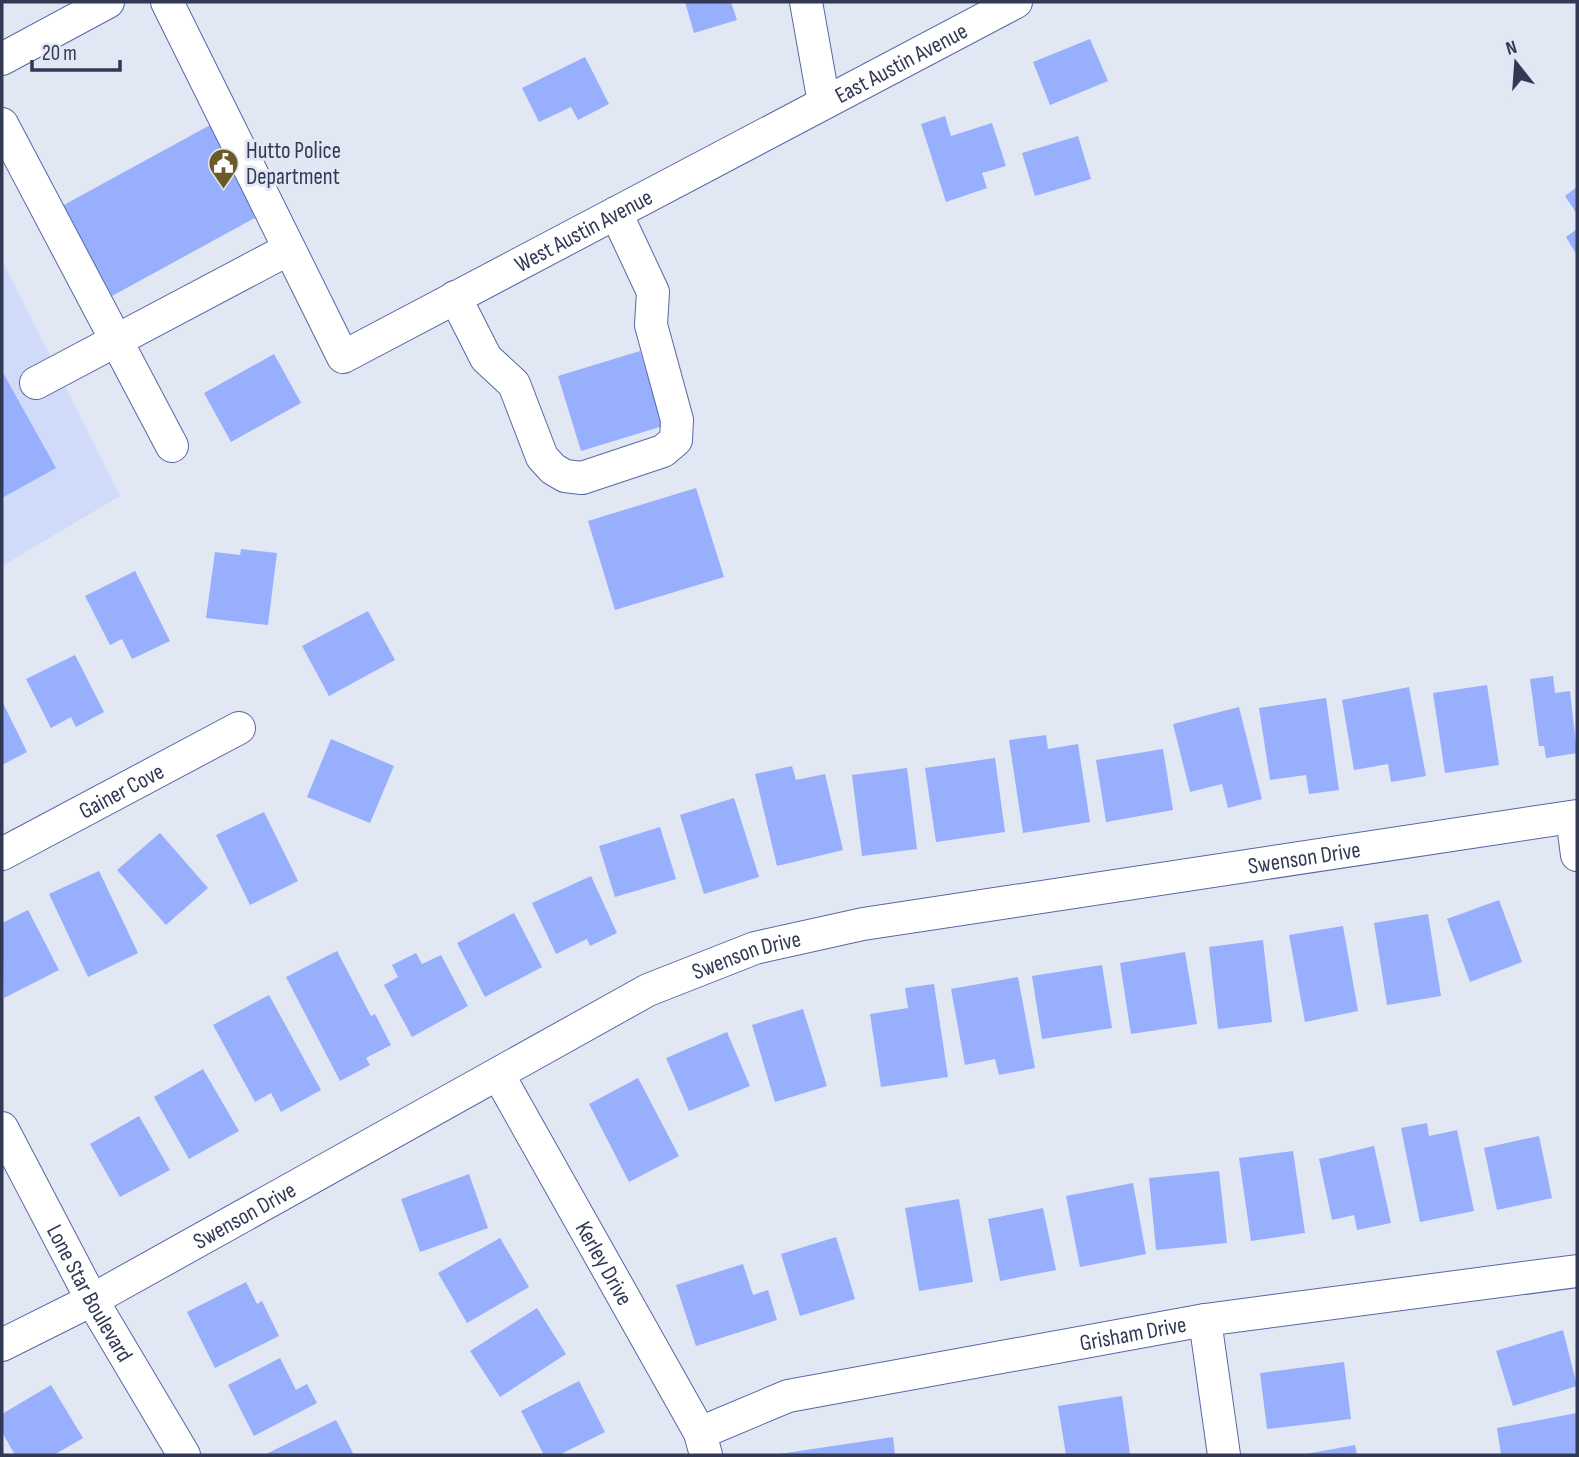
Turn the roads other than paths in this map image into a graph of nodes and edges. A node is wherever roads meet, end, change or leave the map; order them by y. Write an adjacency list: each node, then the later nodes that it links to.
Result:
1 (108, 2): 5 (street)
2 (167, 2): 9 (street)
3 (806, 2): 6 (street)
4 (1016, 2): 6 (street, East Austin Avenue)
5 (2, 59)
6 (824, 103): 8 (street, West Austin Avenue)
7 (2, 124): 11 (street)
8 (616, 213): 10 (street, West Austin Avenue); 10 (street)
9 (289, 248): 10 (street, West Austin Avenue); 11 (street)
10 (455, 297)
11 (116, 341): 12 (street); 13 (street)
12 (36, 383)
13 (172, 446)
14 (239, 728): 16 (street, Gainer Cove)
15 (1574, 816): 17 (street); 18 (street, Swenson Drive)
16 (2, 854)
17 (1577, 855)
18 (498, 1074): 21 (street, Swenson Drive); 24 (street, Kerley Drive)
19 (2, 1128): 21 (street, Lone Star Boulevard)
20 (1577, 1271): 22 (street, Grisham Drive)
21 (92, 1300): 23 (street, Swenson Drive); 25 (street, Lone Star Boulevard)
22 (1205, 1320): 24 (street, Grisham Drive); 26 (street)
23 (2, 1345)
24 (703, 1444)
25 (184, 1455)
26 (1224, 1455)

